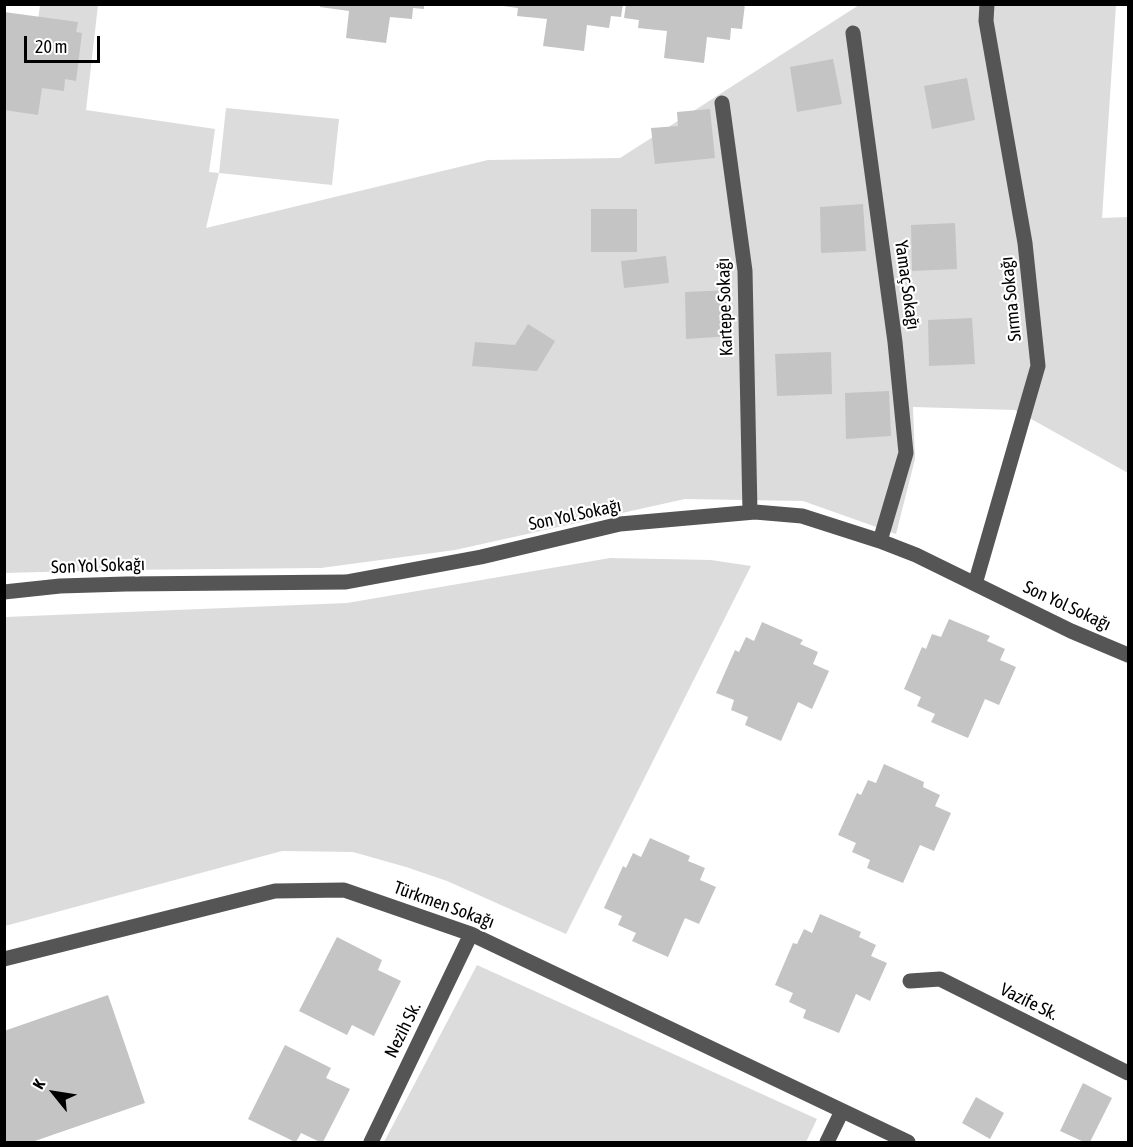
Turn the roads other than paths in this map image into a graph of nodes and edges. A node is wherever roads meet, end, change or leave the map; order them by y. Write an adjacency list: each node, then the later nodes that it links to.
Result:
1 (987, 4): 6 (street, Sırma Sokağı)
2 (853, 33): 5 (street, Yamaç Sokağı)
3 (722, 103): 4 (street, Kartepe Sokağı)
4 (750, 512): 5 (street, Son Yol Sokağı); 7 (street, Son Yol Sokağı)
5 (880, 541): 6 (street, Son Yol Sokağı)
6 (975, 584): 8 (street, Son Yol Sokağı)
7 (4, 592)
8 (1128, 655)
9 (471, 934): 10 (street, Türkmen Sokağı); 13 (street, Türkmen Sokağı); 14 (street, Nezih Sk.)
10 (4, 959)
11 (910, 981): 12 (street, Vazife Sk.)
12 (1128, 1073)
13 (842, 1111): 15 (street); 16 (street, Türkmen Sokağı)
14 (371, 1143)
15 (827, 1143)
16 (908, 1143)

